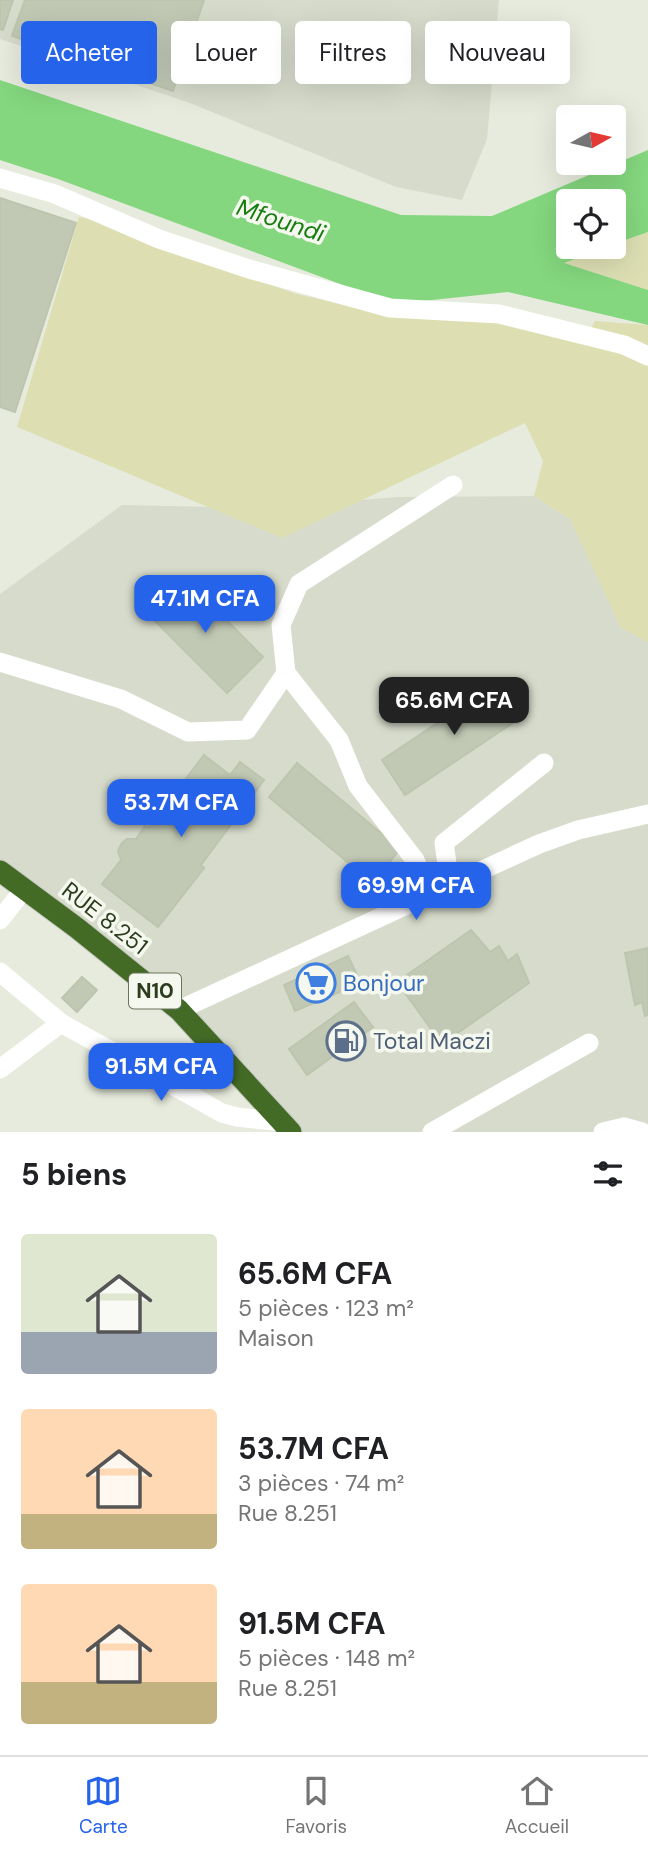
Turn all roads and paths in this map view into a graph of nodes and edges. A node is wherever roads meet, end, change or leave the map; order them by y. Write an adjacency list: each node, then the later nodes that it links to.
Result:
1 (0, 178): 2 (street)
2 (648, 356)
3 (453, 485): 5 (street)
4 (0, 662): 5 (street)
5 (286, 673): 11 (street)
6 (544, 762): 9 (street)
7 (648, 814): 9 (street)
8 (0, 872): 10 (highway, RUE 8.251 / N10)
9 (450, 884): 11 (street)
10 (24, 889): 12 (street); 14 (highway, RUE 8.251 / N10)
11 (430, 894): 14 (street)
12 (0, 920)
13 (0, 972): 15 (street)
14 (179, 1010): 18 (highway, RUE 8.251 / N10)
15 (61, 1023): 17 (street); 18 (street)
16 (589, 1042): 19 (street)
17 (0, 1069)
18 (286, 1127)
19 (432, 1132)
20 (603, 1132): 21 (street)
21 (642, 1132)

